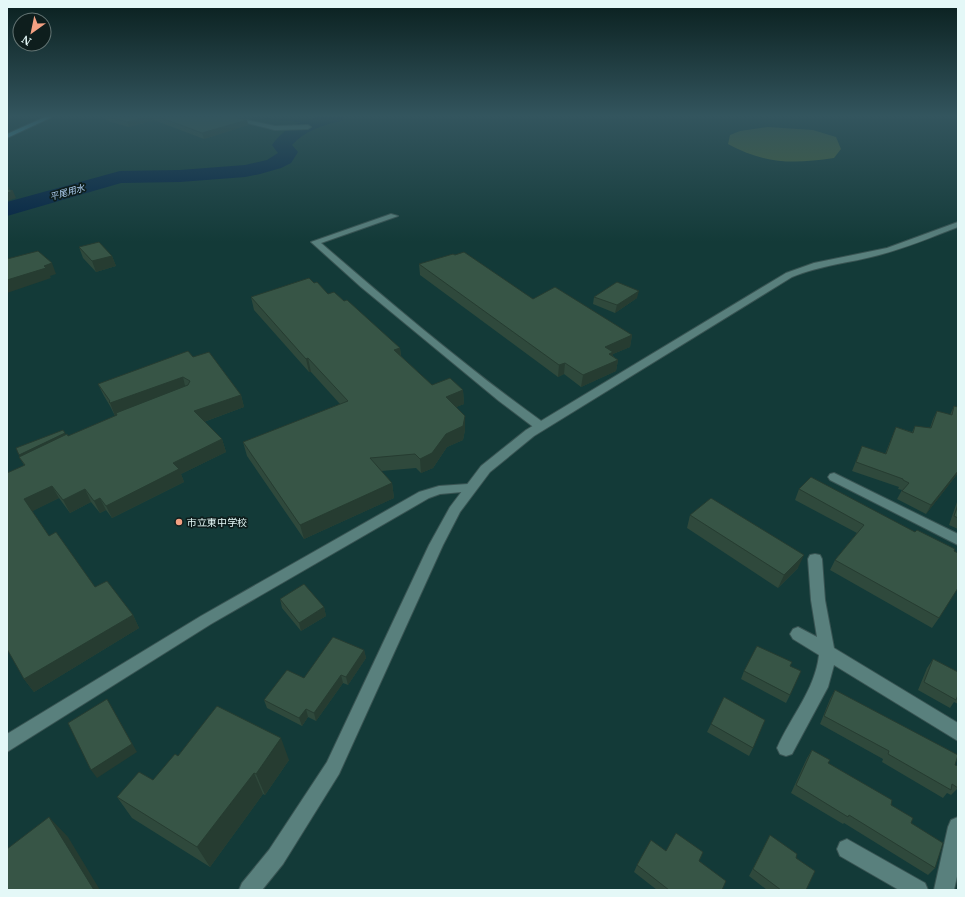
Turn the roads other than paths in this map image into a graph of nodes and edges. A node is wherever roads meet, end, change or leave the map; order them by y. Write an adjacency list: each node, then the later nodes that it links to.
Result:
1 (394, 216): 3 (street)
2 (958, 224): 3 (street)
3 (540, 426): 5 (street)
4 (834, 477): 6 (street)
5 (468, 488): 11 (street); 15 (street)
6 (958, 540)
7 (815, 559): 9 (street)
8 (798, 634): 9 (street)
9 (827, 652): 10 (street); 12 (street)
10 (958, 733)
11 (7, 744)
12 (786, 748)
13 (958, 827): 17 (street)
14 (847, 849): 16 (street)
15 (249, 890)
16 (918, 890)
17 (944, 890)

